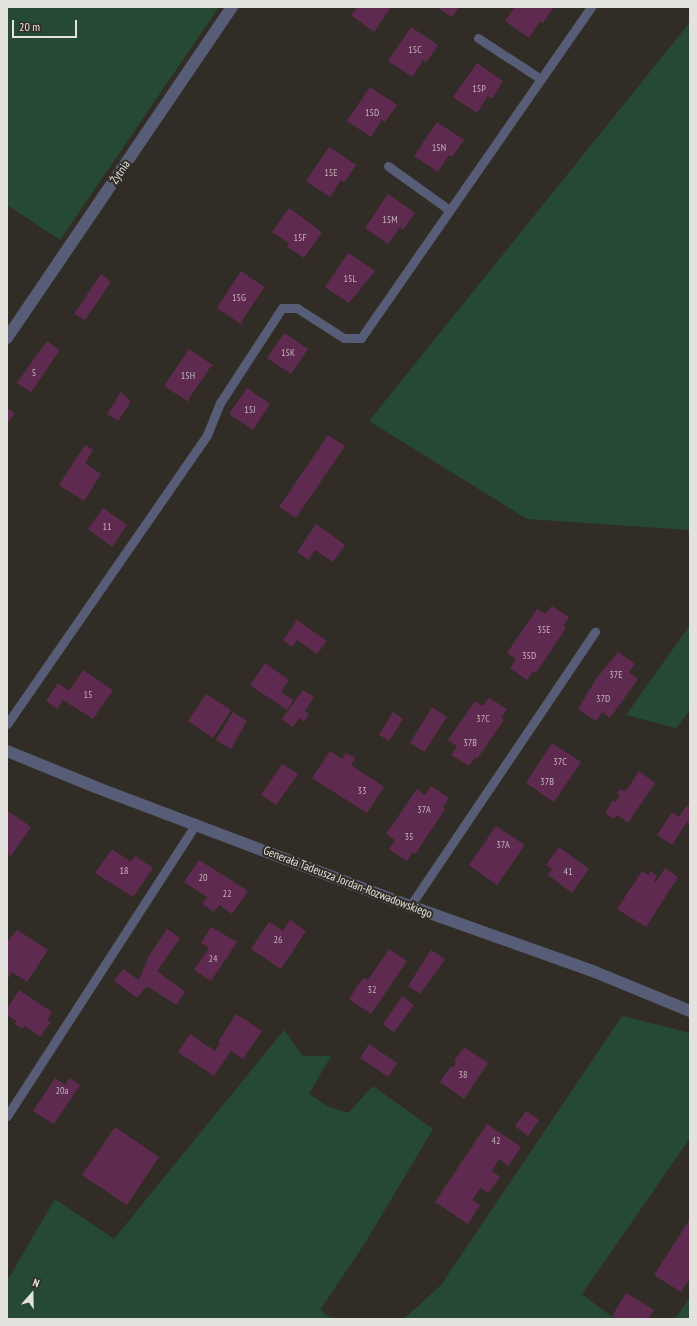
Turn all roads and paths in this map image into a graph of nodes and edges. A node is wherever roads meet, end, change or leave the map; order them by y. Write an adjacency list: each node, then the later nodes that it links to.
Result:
1 (232, 7): 7 (street, Żytnia)
2 (591, 7): 4 (lane)
3 (478, 38): 4 (lane)
4 (541, 79): 6 (lane)
5 (388, 166): 6 (lane)
6 (448, 209): 9 (lane)
7 (7, 338)
8 (595, 632): 12 (lane)
9 (7, 724)
10 (7, 751): 11 (street, Generała Tadeusza Jordan-Rozwadowskiego)
11 (196, 824): 12 (street, Generała Tadeusza Jordan-Rozwadowskiego); 14 (lane)
12 (410, 906): 13 (street, Generała Tadeusza Jordan-Rozwadowskiego)
13 (690, 1011)
14 (7, 1116)

